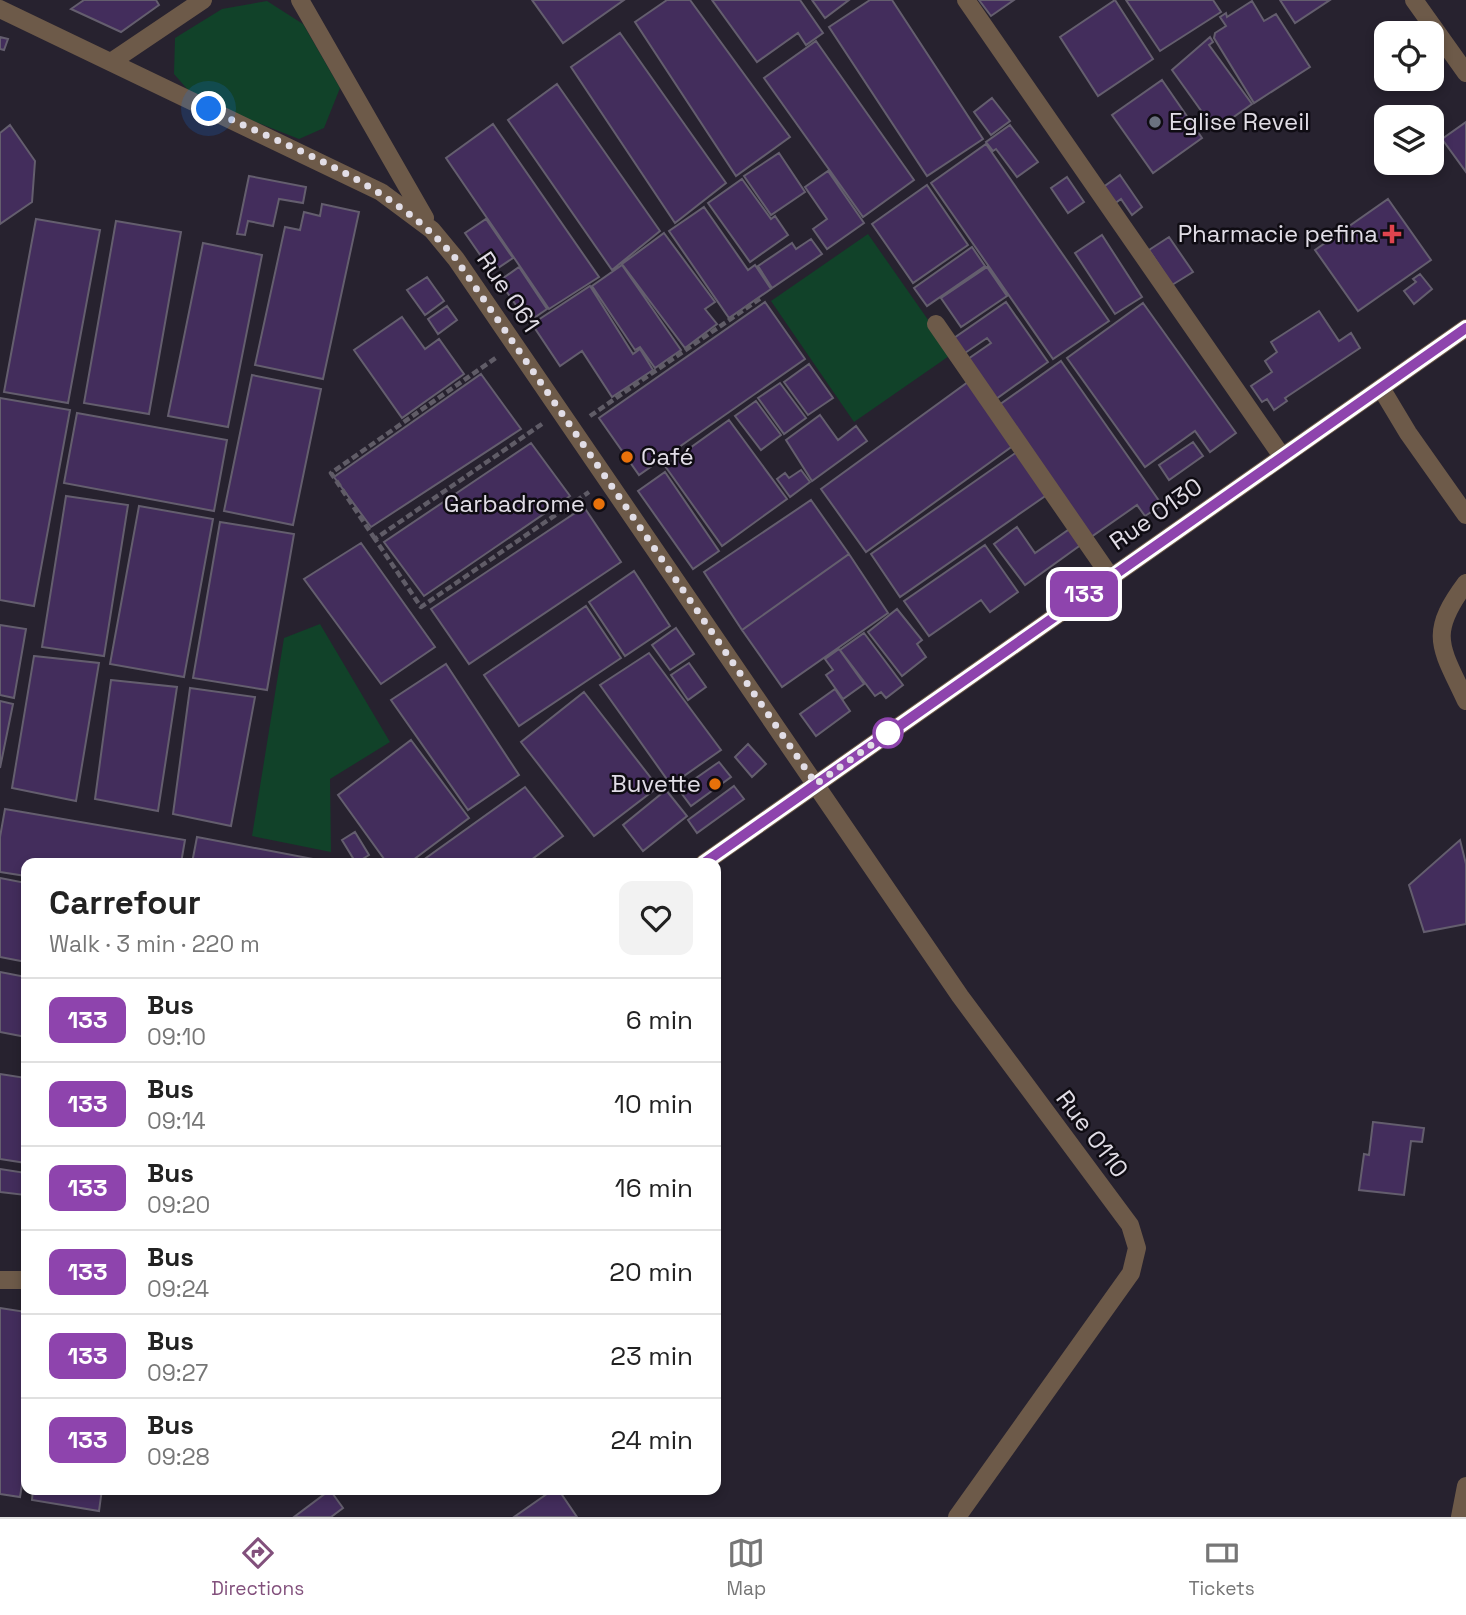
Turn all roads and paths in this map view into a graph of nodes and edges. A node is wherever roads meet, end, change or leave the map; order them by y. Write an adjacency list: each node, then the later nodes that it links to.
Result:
1 (203, 0): 6 (street)
2 (300, 0): 8 (street)
3 (966, 0): 16 (street)
4 (1414, 0): 7 (street)
5 (0, 9): 6 (street, Rue O61)
6 (111, 62): 8 (street, Rue O61)
7 (1466, 73)
8 (432, 230): 12 (street, Rue O61)
9 (761, 298): 15 (path)
10 (936, 324): 20 (street)
11 (1466, 328): 13 (street, Rue O130)
12 (514, 344): 14 (street, Rue O61); 19 (path)
13 (1381, 388): 16 (street, Rue O130); 18 (street)
14 (560, 412): 15 (street, Rue O61); 19 (path)
15 (572, 428): 17 (street, Rue O61)
16 (1281, 456): 20 (street, Rue O130)
17 (607, 480): 19 (path); 23 (street, Rue O61)
18 (1466, 515)
19 (375, 540)
20 (1111, 576): 23 (street, Rue O130)
21 (1466, 583): 22 (street)
22 (1466, 702)
23 (816, 784): 24 (street, Rue O130); 28 (street, Rue O110)
24 (711, 858)
25 (0, 1280): 26 (street)
26 (21, 1280)
27 (1466, 1486): 29 (street)
28 (957, 1517)
29 (1460, 1517)

